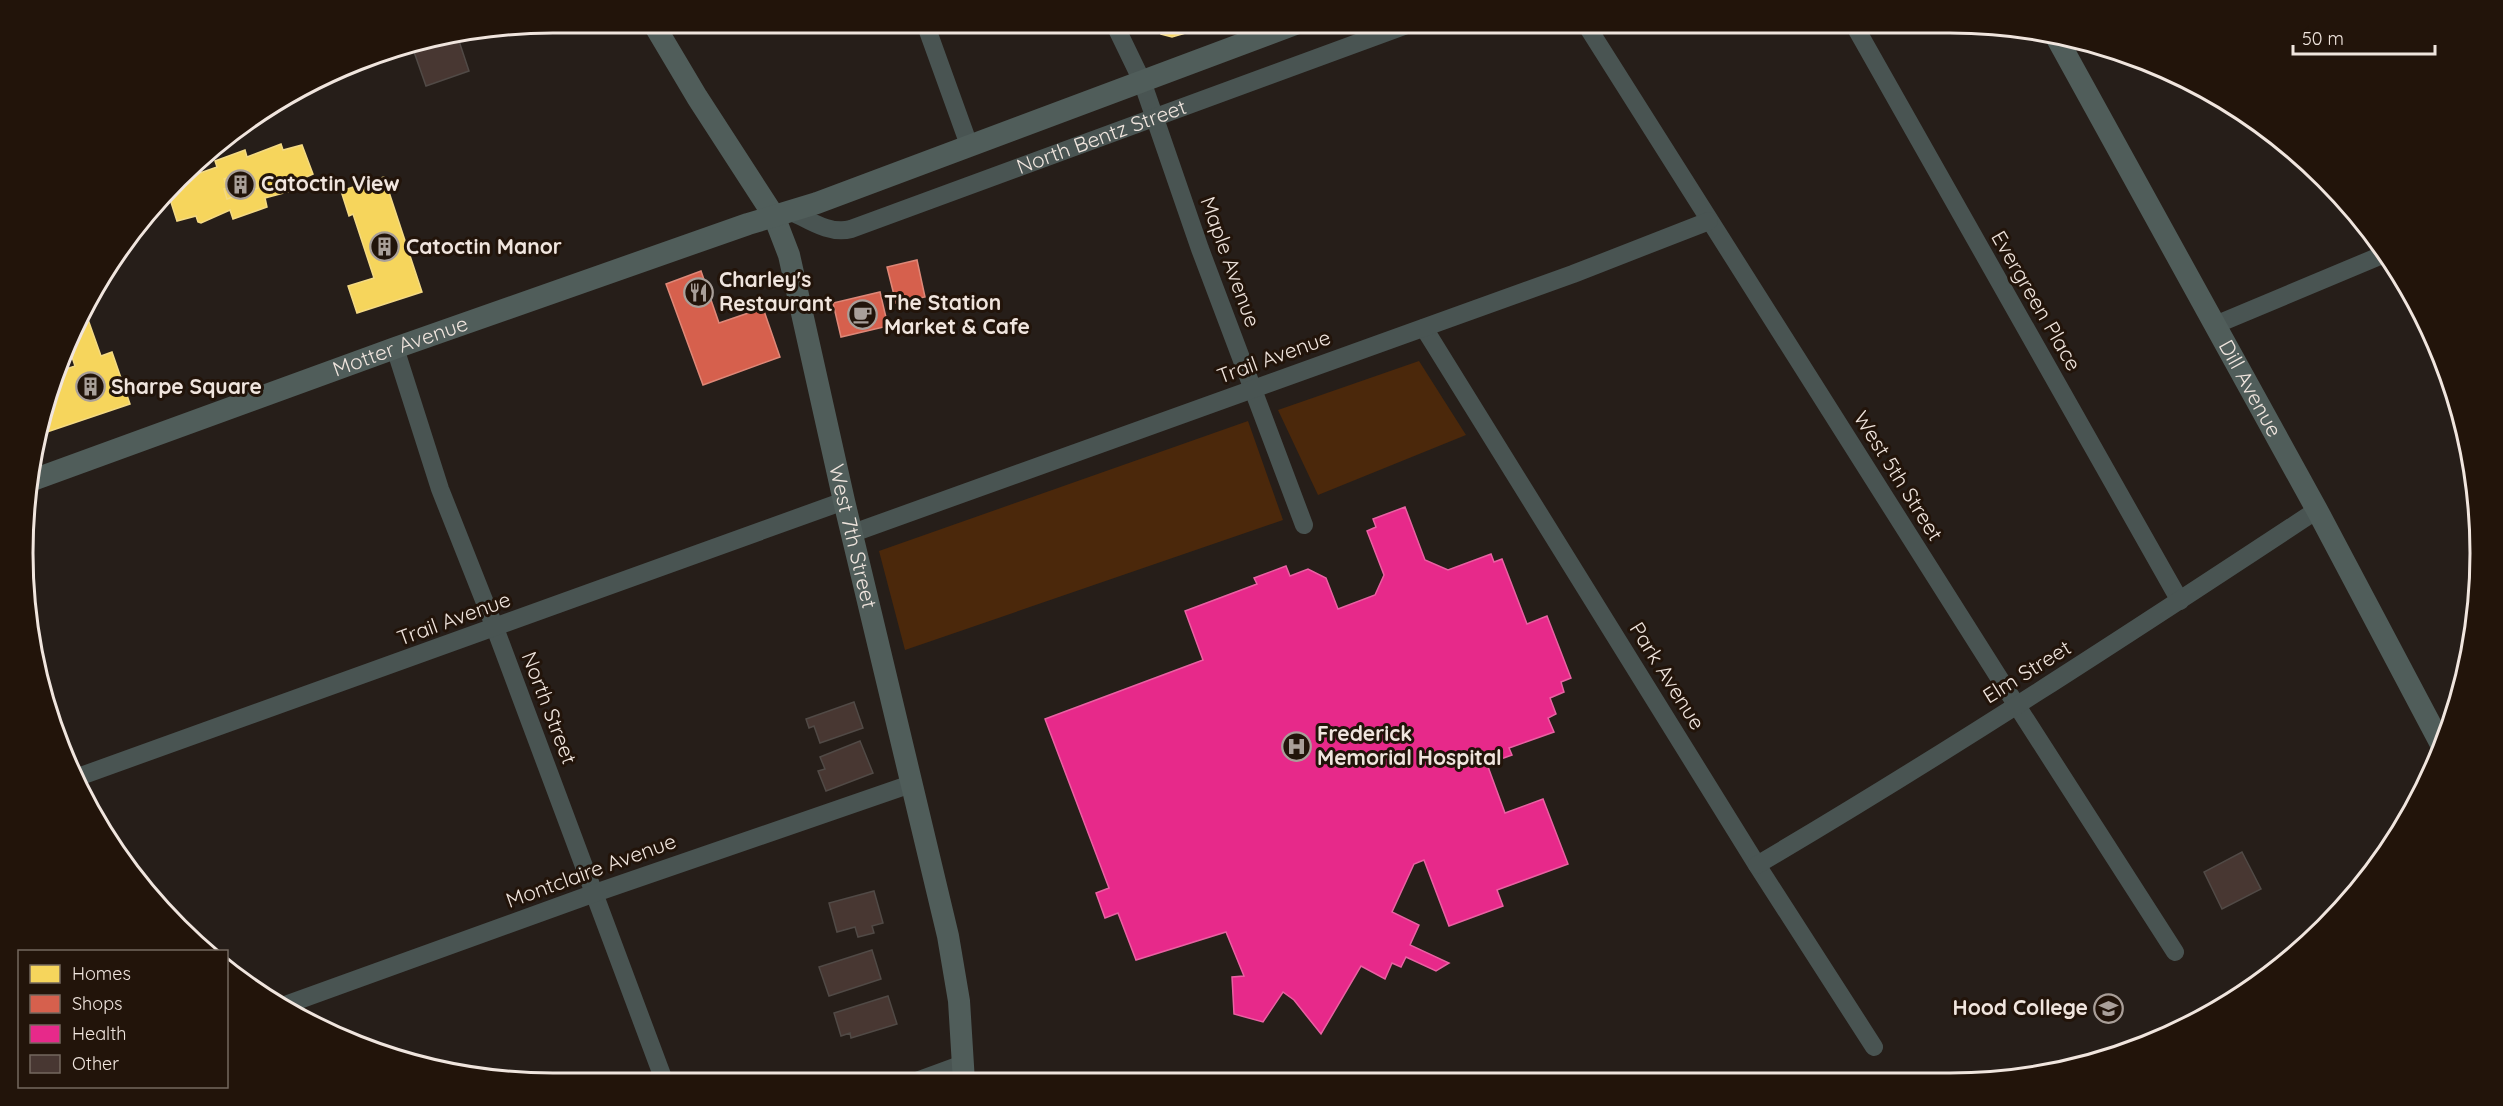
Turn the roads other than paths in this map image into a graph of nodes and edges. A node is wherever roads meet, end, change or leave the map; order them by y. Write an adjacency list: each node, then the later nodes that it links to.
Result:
1 (659, 33): 12 (main road, West 7th Street)
2 (929, 33): 11 (street)
3 (1119, 33): 9 (street, Maple Avenue)
4 (1269, 33): 9 (main road, North Bentz Street)
5 (1382, 33): 10 (street, North Bentz Street)
6 (1592, 33): 13 (street, West 5th Street)
7 (1859, 33): 24 (street, Evergreen Place)
8 (2061, 45): 15 (main road, Dill Avenue)
9 (1142, 81): 10 (street, Maple Avenue); 11 (main road, North Bentz Street)
10 (1154, 118): 12 (street, North Bentz Street); 18 (street, Maple Avenue)
11 (969, 145): 12 (main road, North Bentz Street)
12 (782, 213): 17 (main road, Motter Avenue); 20 (main road, West 7th Street)
13 (1709, 221): 16 (street, Trail Avenue); 26 (street, West 5th Street)
14 (2377, 257): 15 (street)
15 (2215, 325): 21 (main road, Dill Avenue)
16 (1424, 328): 18 (street, Trail Avenue); 30 (street, Park Avenue)
17 (395, 348): 19 (main road, Motter Avenue); 25 (street, North Street)
18 (1253, 389): 22 (street, Maple Avenue); 23 (street, Trail Avenue)
19 (38, 478)
20 (844, 501): 23 (main road, West 7th Street); 25 (street, Trail Avenue)
21 (2317, 510): 24 (street, Elm Street); 27 (main road, Dill Avenue)
22 (1304, 525)
23 (853, 533): 29 (main road, West 7th Street)
24 (2180, 601): 26 (street, Elm Street)
25 (495, 628): 28 (street, Trail Avenue); 31 (street, North Street)
26 (2016, 705): 30 (street, Elm Street); 32 (street, West 5th Street)
27 (2436, 735)
28 (83, 775)
29 (911, 784): 31 (street, Montclaire Avenue); 36 (main road, West 7th Street)
30 (1757, 865): 34 (street, Park Avenue)
31 (595, 893): 33 (street, Montclaire Avenue); 35 (street, North Street)
32 (2175, 952)
33 (292, 1002)
34 (1874, 1047)
35 (661, 1073)
36 (963, 1073)

